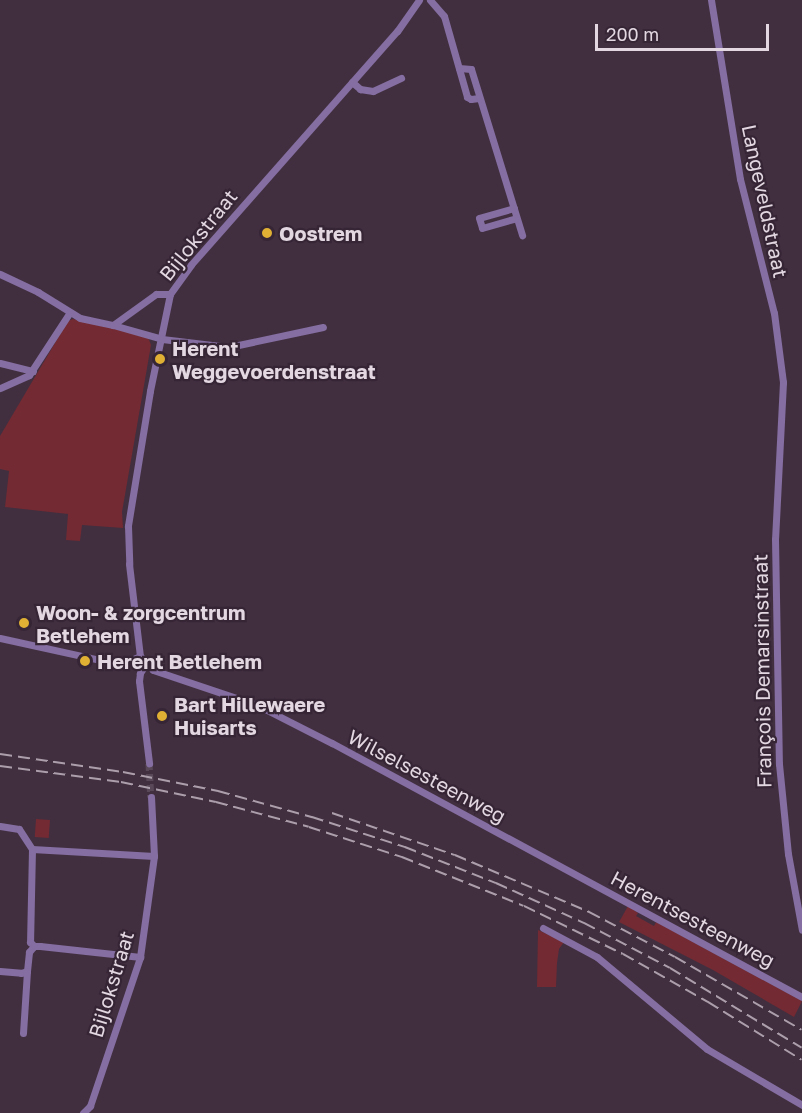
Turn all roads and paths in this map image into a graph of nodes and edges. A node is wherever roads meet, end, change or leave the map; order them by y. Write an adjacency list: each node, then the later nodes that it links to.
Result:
1 (419, 0): 6 (street, Bijlokstraat)
2 (430, 0): 4 (street)
3 (711, 0): 20 (street, Langeveldstraat)
4 (459, 68): 7 (street); 7 (street)
5 (401, 78): 6 (street)
6 (352, 82): 12 (street, Bijlokstraat)
7 (479, 98): 8 (street)
8 (514, 208): 9 (street); 9 (street)
9 (516, 218): 10 (street)
10 (522, 235)
11 (0, 274): 13 (street)
12 (170, 294): 14 (street); 16 (street, Bijlokstraat)
13 (70, 312): 14 (street); 18 (street)
14 (113, 325): 16 (street)
15 (323, 327): 16 (street)
16 (160, 339): 22 (street, Bijlokstraat)
17 (0, 363): 18 (street)
18 (33, 371): 19 (street)
19 (0, 388)
20 (783, 410): 31 (street, François Demarsinstraat)
21 (0, 638): 22 (street)
22 (140, 656): 23 (street, Wilselsesteenweg)
23 (146, 664): 24 (street); 29 (street, Wilselsesteenweg)
24 (149, 763)
25 (151, 797): 28 (street, Bijlokstraat)
26 (0, 826): 27 (street)
27 (32, 849): 28 (street); 32 (street)
28 (154, 856): 33 (street, Bijlokstraat)
29 (568, 870): 36 (street, Herentsesteenweg)
30 (543, 928): 38 (street)
31 (802, 930)
32 (34, 946): 33 (street); 35 (street)
33 (140, 957): 39 (street, Bijlokstraat)
34 (0, 971): 35 (street)
35 (27, 971): 37 (street)
36 (802, 997)
37 (23, 1033)
38 (802, 1105)
39 (90, 1109): 40 (street, Bijlokstraat)
40 (83, 1113)

